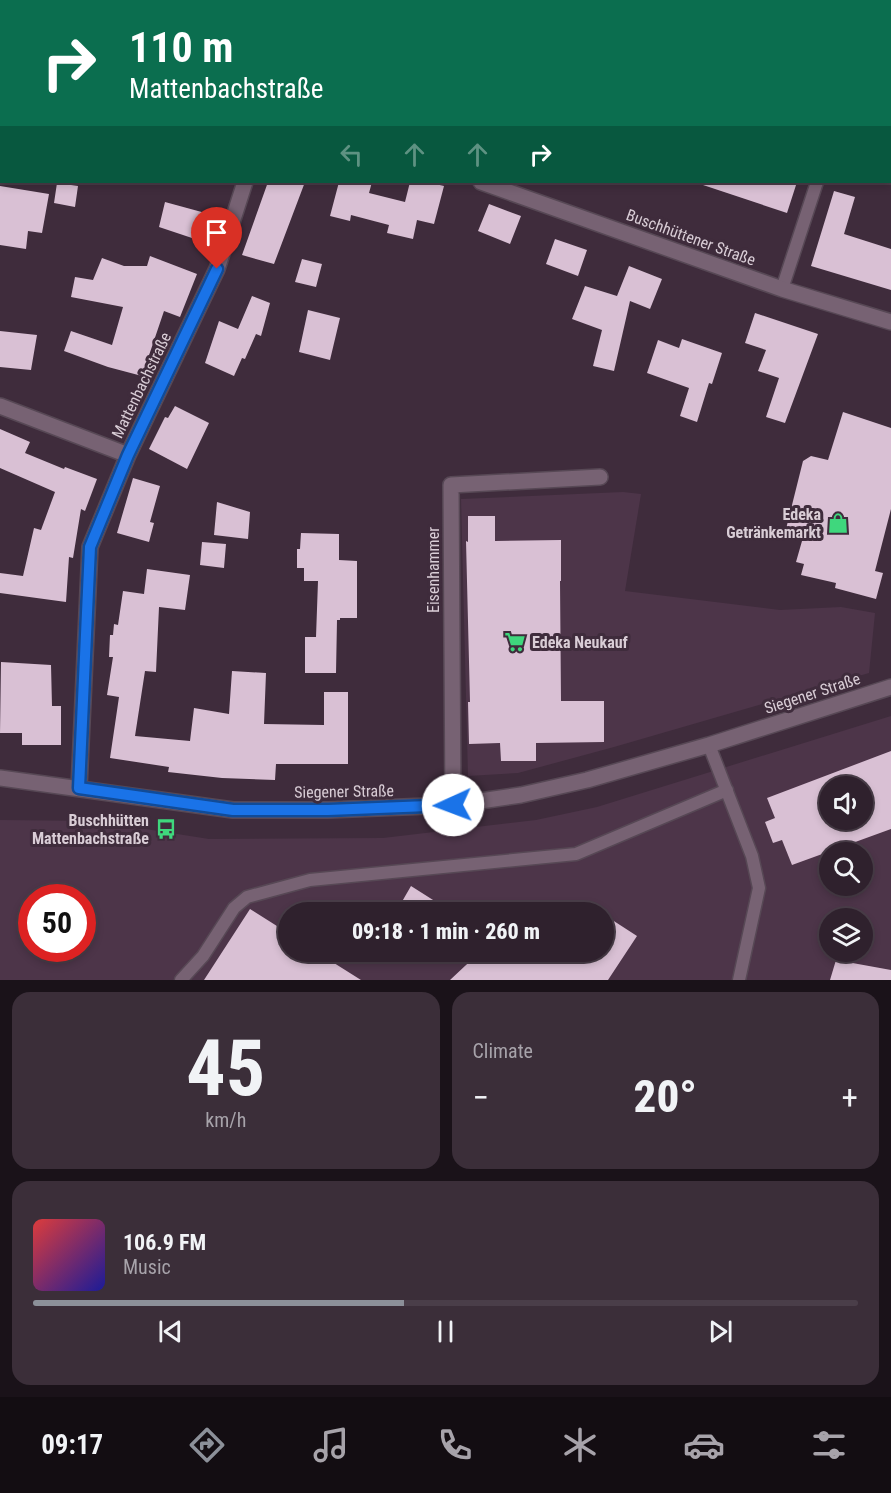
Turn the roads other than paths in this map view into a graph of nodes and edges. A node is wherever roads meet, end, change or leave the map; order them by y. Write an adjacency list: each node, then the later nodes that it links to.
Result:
1 (245, 183): 7 (street, Mattenbachstraße)
2 (484, 183): 4 (street, Buschhüttener Straße)
3 (818, 183): 4 (lane)
4 (782, 289): 5 (street, Buschhüttener Straße)
5 (891, 322)
6 (0, 406): 7 (street)
7 (128, 455): 12 (street, Mattenbachstraße)
8 (600, 477): 14 (street, Eisenhammer)
9 (891, 687): 10 (street, Siegener Straße)
10 (709, 745): 13 (lane); 14 (street, Siegener Straße)
11 (0, 778): 12 (street, Siegener Straße)
12 (79, 788): 14 (street, Siegener Straße)
13 (727, 790): 15 (lane); 16 (lane)
14 (453, 805)
15 (181, 980)
16 (739, 980)

